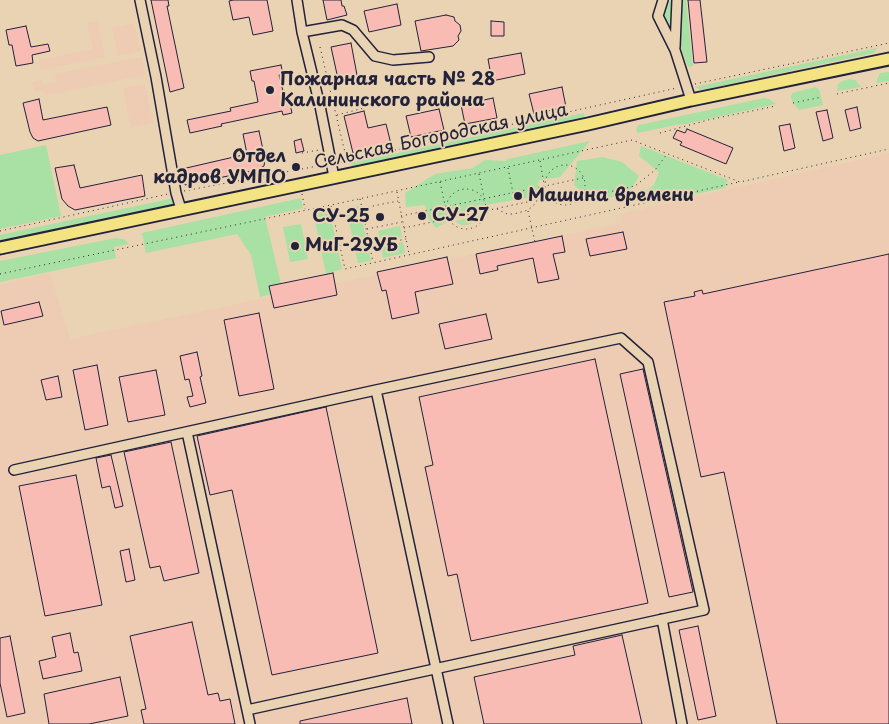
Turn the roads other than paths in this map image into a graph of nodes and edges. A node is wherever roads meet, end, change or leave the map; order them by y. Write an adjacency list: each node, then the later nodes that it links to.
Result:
1 (140, 0): 11 (lane)
2 (296, 0): 5 (lane)
3 (663, 0): 6 (lane)
4 (677, 0): 6 (lane)
5 (302, 32): 7 (lane); 10 (lane)
6 (675, 50): 9 (lane)
7 (429, 57)
8 (889, 59): 9 (main road, Сельская Богородская улица)
9 (691, 100): 10 (main road, Сельская Богородская улица)
10 (334, 178): 11 (main road, Сельская Богородская улица)
11 (181, 210): 12 (main road, Сельская Богородская улица)
12 (0, 248)
13 (376, 390): 14 (lane); 16 (lane); 17 (lane)
14 (187, 432): 15 (lane); 18 (lane)
15 (14, 470)
16 (662, 619): 17 (lane); 21 (lane)
17 (436, 669): 18 (lane); 20 (lane)
18 (247, 710): 19 (lane)
19 (250, 724)
20 (448, 724)
21 (682, 724)

